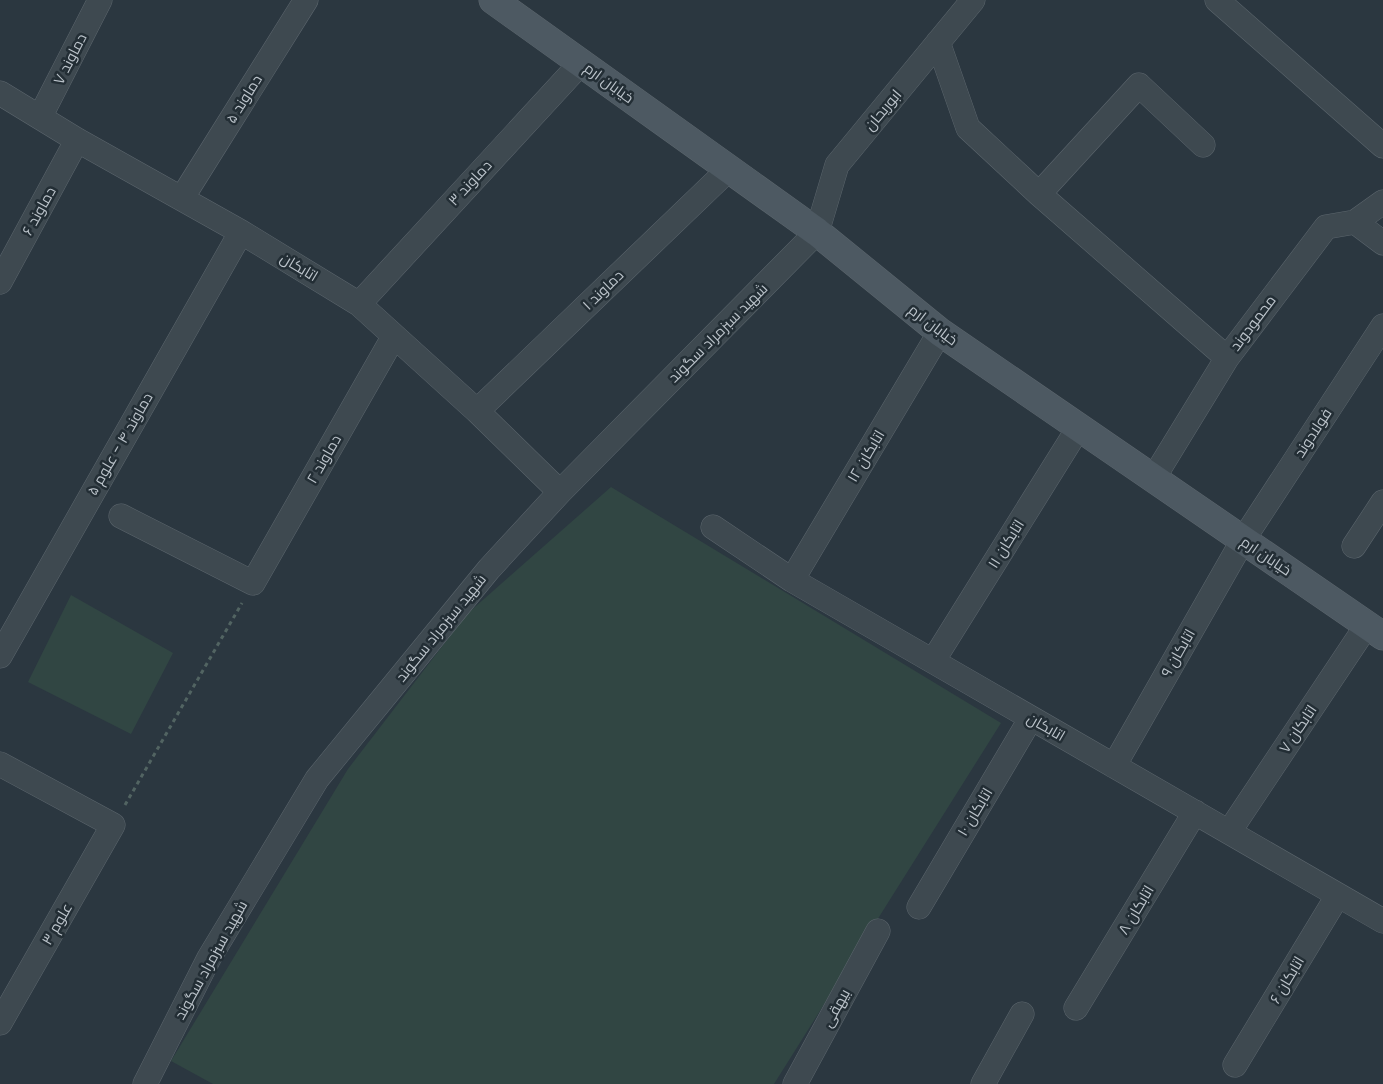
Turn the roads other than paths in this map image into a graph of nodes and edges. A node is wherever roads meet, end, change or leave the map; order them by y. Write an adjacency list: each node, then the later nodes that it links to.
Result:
1 (100, 0): 9 (street, دماوند ۷)
2 (306, 0): 15 (street, دماوند ۵)
3 (493, 0): 7 (street, خیابان ارم)
4 (973, 0): 6 (street, ابوریحان)
5 (1216, 0): 12 (street)
6 (938, 42): 14 (street); 19 (street, ابوریحان)
7 (581, 63): 13 (street, خیابان ارم); 22 (street, دماوند ۳)
8 (0, 94): 9 (street, اتابکان)
9 (40, 118): 10 (street, اتابکان)
10 (77, 140): 15 (street, اتابکان); 21 (street, دماوند ۶)
11 (1202, 145): 14 (street)
12 (1383, 146)
13 (729, 169): 19 (street, خیابان ارم); 27 (street, دماوند ۱)
14 (1039, 194): 26 (street)
15 (182, 198): 18 (street, اتابکان)
16 (1383, 202): 17 (street, محمودوند)
17 (1355, 222): 20 (street); 26 (street, محمودوند)
18 (241, 232): 22 (street, اتابکان); 38 (street, دماوند ۴ - علوم ۵)
19 (817, 232): 24 (street, خیابان ارم); 30 (street, شهید سبزمراد سگوند)
20 (1383, 243)
21 (0, 282)
22 (359, 304): 25 (street, اتابکان)
23 (1383, 326): 34 (street, فولادوند)
24 (940, 332): 28 (street, خیابان ارم); 36 (street, اتابکان ۱۲)
25 (394, 336): 27 (street, اتابکان); 32 (street, دماوند ۲)
26 (1227, 358): 29 (street, محمودوند)
27 (478, 411): 30 (street, اتابکان)
28 (1079, 427): 29 (street, خیابان ارم); 39 (street, اتابکان ۱۱)
29 (1153, 479): 34 (street, خیابان ارم)
30 (560, 492): 53 (street, شهید سبزمراد سگوند)
31 (1383, 502): 35 (street)
32 (121, 516)
33 (713, 527): 36 (street, اتابکان)
34 (1243, 540): 37 (street, خیابان ارم); 42 (street, اتابکان ۹)
35 (1354, 546)
36 (792, 580): 39 (street, اتابکان)
37 (1375, 631): 44 (street, اتابکان ۷)
38 (0, 656)
39 (933, 661): 40 (street, اتابکان)
40 (1030, 718): 42 (street, اتابکان); 46 (street, اتابکان ۱۰)
41 (0, 764): 51 (street, علوم ۳)
42 (1114, 766): 43 (street, اتابکان)
43 (1195, 812): 44 (street, اتابکان); 49 (street, اتابکان ۸)
44 (1229, 832): 45 (street, اتابکان)
45 (1338, 895): 47 (street, اتابکان); 52 (street, اتابکان ۶)
46 (919, 907)
47 (1383, 920)
48 (878, 931): 54 (street, بیهقی)
49 (1076, 1008)
50 (1022, 1014): 55 (street)
51 (0, 1023)
52 (1235, 1065)
53 (145, 1084)
54 (794, 1084)
55 (983, 1084)

